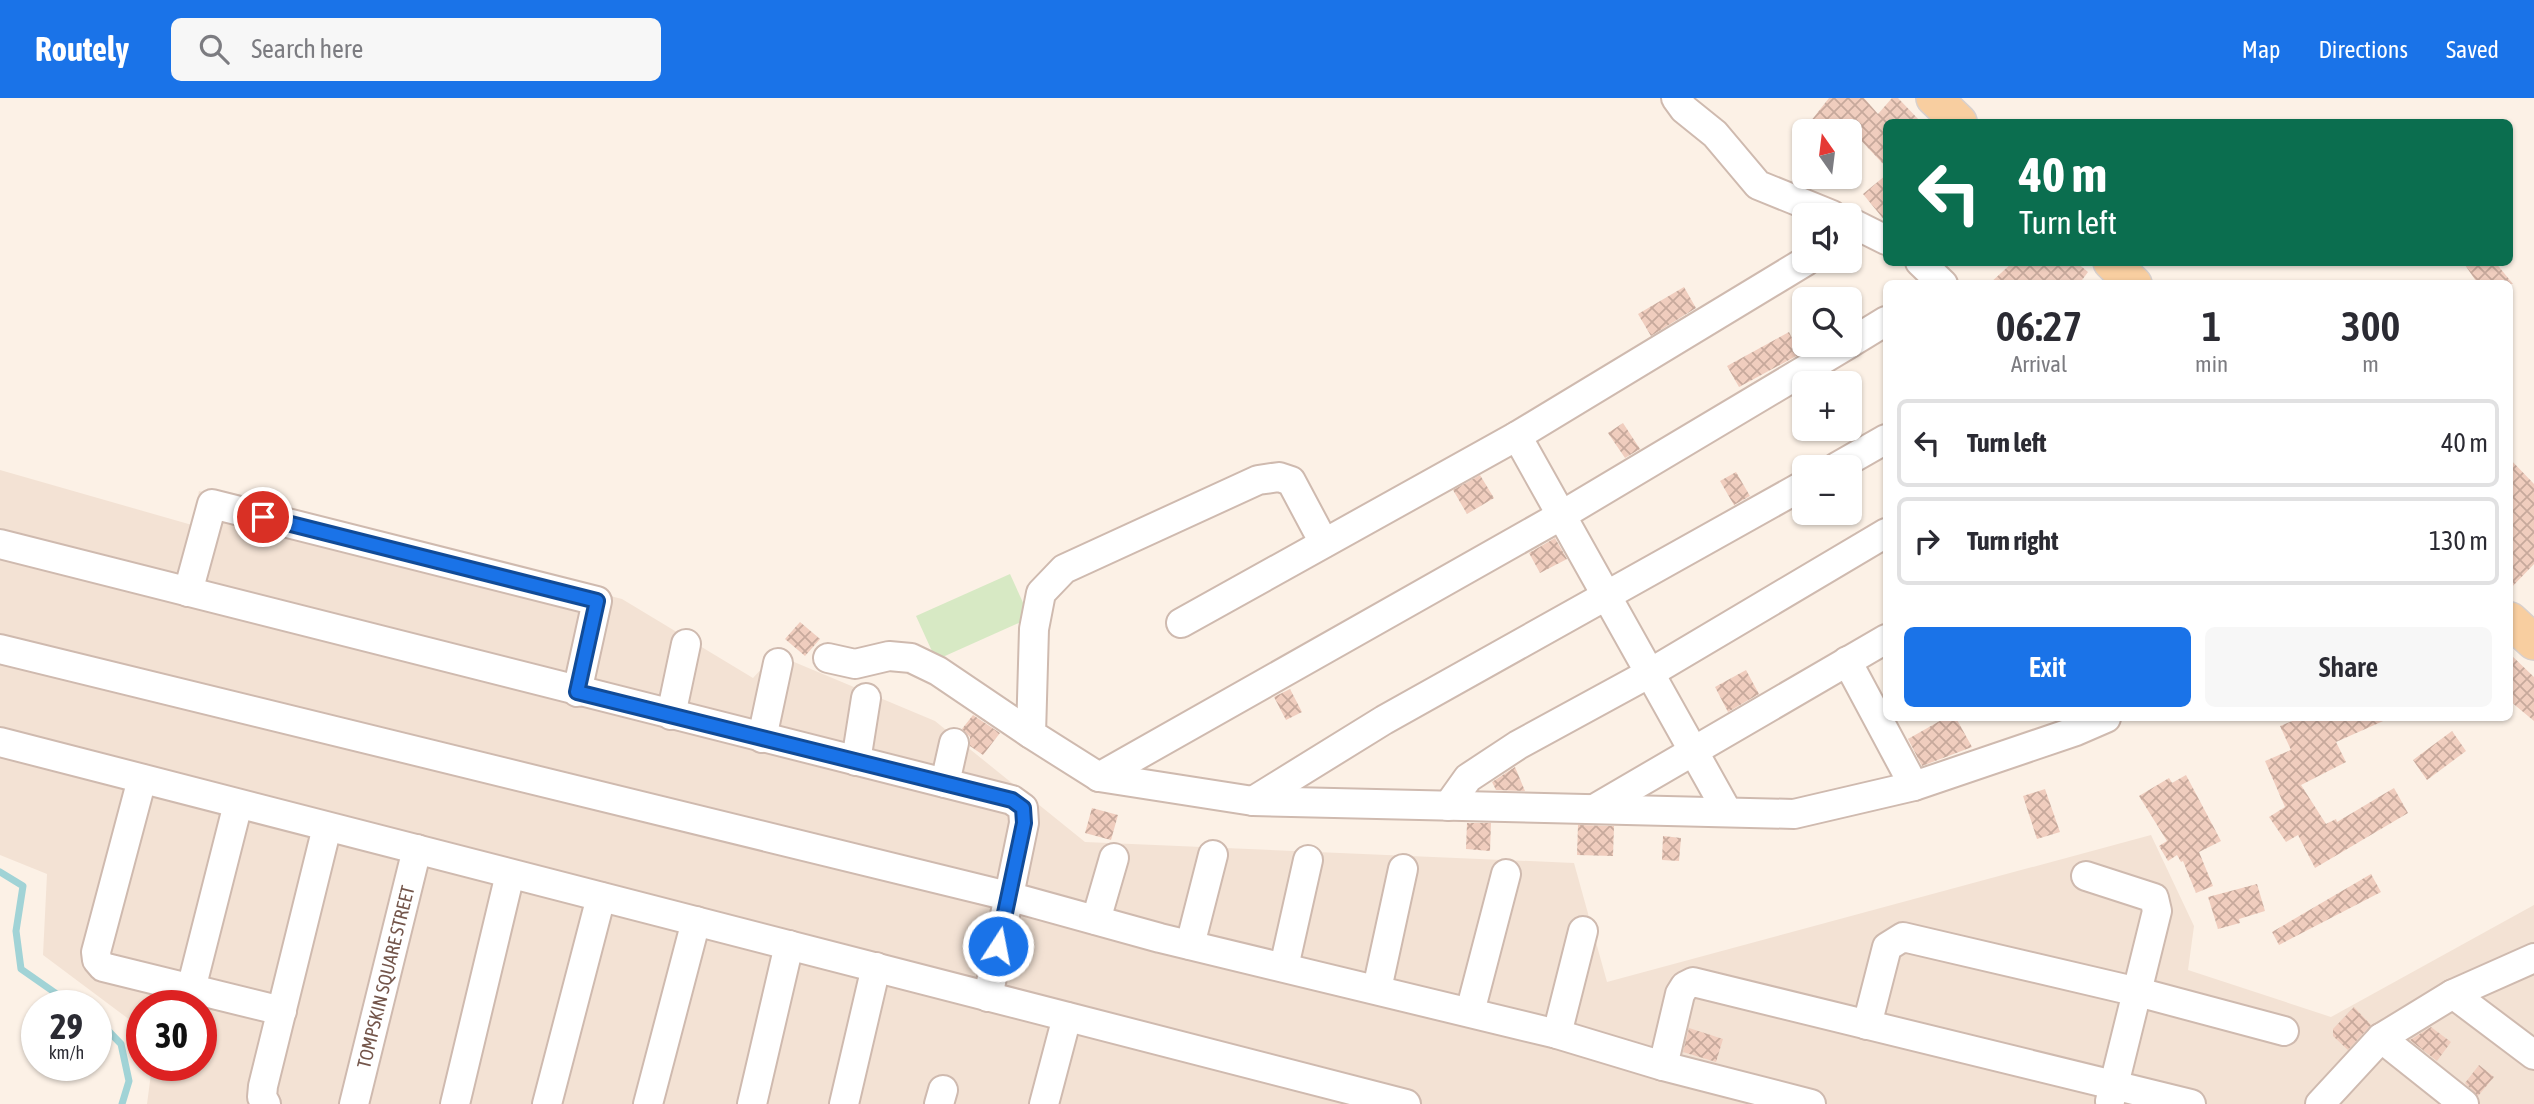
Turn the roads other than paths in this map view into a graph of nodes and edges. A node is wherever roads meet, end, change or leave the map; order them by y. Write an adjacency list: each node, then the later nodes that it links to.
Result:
1 (1676, 98): 4 (street)
2 (1934, 98): 3 (main road)
3 (1956, 119)
4 (1802, 203)
5 (1924, 266): 8 (street)
6 (2114, 266): 9 (main road)
7 (1792, 269): 13 (street)
8 (1939, 280)
9 (2130, 280)
10 (1883, 323): 11 (street)
11 (1862, 336)
12 (1826, 357): 17 (street)
13 (1517, 436): 17 (street); 19 (street)
14 (1883, 441): 15 (street)
15 (1858, 455)
16 (1792, 492): 22 (street)
17 (1562, 515): 22 (street); 43 (street)
18 (1883, 535): 32 (street)
19 (1324, 543): 23 (street); 37 (street)
20 (0, 544): 21 (street)
21 (188, 592): 33 (street); 33 (street)
22 (1607, 596): 32 (street); 47 (street)
23 (1181, 623)
24 (2513, 623): 26 (main road)
25 (1883, 641): 30 (street)
26 (2534, 642)
27 (686, 644): 35 (street)
28 (0, 649): 61 (street)
29 (828, 659): 37 (street)
30 (1847, 661): 41 (street); 46 (street)
31 (778, 663): 38 (street)
32 (1650, 673): 41 (street); 49 (street)
33 (577, 692): 35 (street)
34 (866, 698): 42 (street)
35 (671, 715): 38 (street)
36 (2073, 724): 46 (street)
37 (1031, 734): 43 (street)
38 (762, 738): 42 (street)
39 (0, 742): 44 (street)
40 (954, 743): 45 (street)
41 (1693, 751): 50 (street); 51 (street)
42 (856, 761): 45 (street)
43 (1099, 777): 47 (street)
44 (142, 779): 48 (street); 71 (street)
45 (945, 783): 61 (street)
46 (1914, 786): 51 (street)
47 (1253, 802): 49 (street)
48 (238, 804): 52 (street); 71 (street)
49 (1448, 806): 50 (street)
50 (1594, 809): 51 (street)
51 (1727, 811)
52 (327, 827): 53 (street); 76 (street)
53 (417, 849): 58 (street); 88 (street, TOMPSKIN SQUARE STREET)
54 (1213, 855): 67 (street)
55 (1114, 858): 63 (street)
56 (1308, 860): 70 (street)
57 (1403, 869): 72 (street)
58 (510, 874): 62 (street); 89 (street)
59 (1506, 874): 77 (street)
60 (2087, 876): 73 (street)
61 (1008, 896): 63 (street); 75 (street)
62 (601, 897): 64 (street); 90 (street)
63 (1096, 920): 67 (street)
64 (696, 922): 66 (street); 91 (street)
65 (1583, 931): 81 (street)
66 (789, 945): 69 (street); 92 (street)
67 (1191, 945): 70 (street)
68 (2534, 958): 74 (street)
69 (876, 967): 75 (street); 93 (street)
70 (1284, 967): 72 (street)
71 (191, 989): 76 (street)
72 (1377, 989): 77 (street)
73 (2138, 992): 79 (street); 80 (street); 85 (street)
74 (2453, 994): 82 (street); 83 (street)
75 (988, 997): 78 (street)
76 (282, 1011): 87 (street)
77 (1469, 1013): 81 (street)
78 (1066, 1017): 94 (street); 95 (street)
79 (1867, 1025): 84 (street); 85 (street)
80 (2284, 1031)
81 (1557, 1034): 84 (street)
82 (2381, 1038): 86 (street); 98 (street)
83 (2534, 1055)
84 (1663, 1066): 96 (street)
85 (2112, 1095): 97 (street)
86 (2322, 1103)
87 (266, 1104)
88 (354, 1104)
89 (456, 1104)
90 (547, 1104)
91 (648, 1104)
92 (752, 1104)
93 (844, 1104)
94 (1044, 1104)
95 (1406, 1104)
96 (1811, 1104)
97 (2191, 1104)
98 (2464, 1104)

